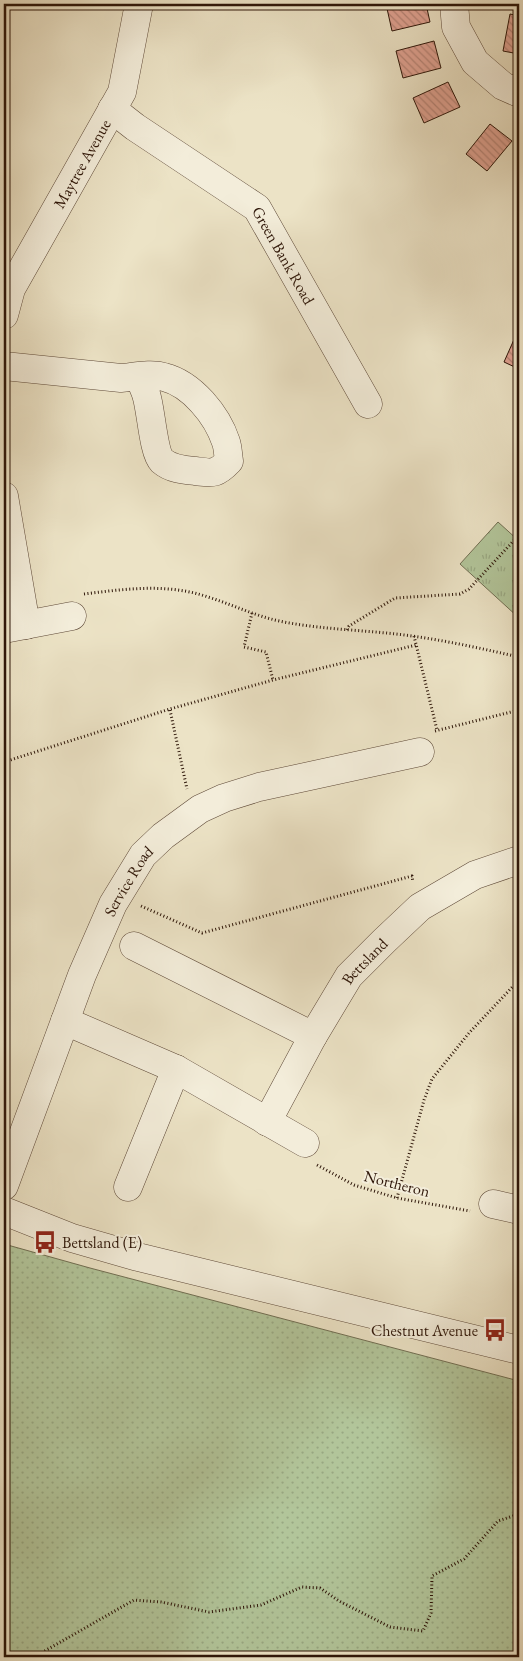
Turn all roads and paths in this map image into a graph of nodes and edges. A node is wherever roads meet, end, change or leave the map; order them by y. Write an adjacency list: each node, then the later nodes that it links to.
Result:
1 (139, 4): 4 (street, Maytree Avenue)
2 (454, 4): 3 (street)
3 (519, 93)
4 (112, 109): 5 (street, Maytree Avenue); 8 (street, Green Bank Road)
5 (4, 315)
6 (4, 366): 7 (street)
7 (139, 376)
8 (368, 404)
9 (4, 496): 13 (street)
10 (519, 535): 14 (path)
11 (252, 613): 12 (path); 14 (path); 18 (path)
12 (72, 616): 13 (street)
13 (15, 627)
14 (347, 630): 15 (path)
15 (414, 636): 16 (path); 17 (path)
16 (416, 645): 18 (path); 21 (path)
17 (519, 657)
18 (273, 680): 19 (path)
19 (170, 710): 23 (path); 24 (path)
20 (519, 710): 21 (path)
21 (437, 730): 22 (path)
22 (420, 752): 24 (street, Service Road)
23 (4, 762)
24 (192, 814): 26 (street, Service Road)
25 (519, 860): 27 (street, Bettsland)
26 (118, 896): 27 (path); 30 (street, Service Road)
27 (420, 907): 31 (street, Bettsland)
28 (134, 946): 31 (street)
29 (519, 980): 37 (path)
30 (65, 1021): 32 (street); 35 (street, Service Road)
31 (313, 1036): 33 (street, Bettsland)
32 (176, 1069): 33 (street); 36 (street)
33 (267, 1122): 34 (street)
34 (305, 1143): 37 (path, Northeron)
35 (4, 1186)
36 (128, 1187)
37 (397, 1198): 38 (path, Northeron)
38 (506, 1207)
39 (4, 1211): 40 (street)
40 (519, 1350)
41 (519, 1514): 42 (path)
42 (4, 1654)

